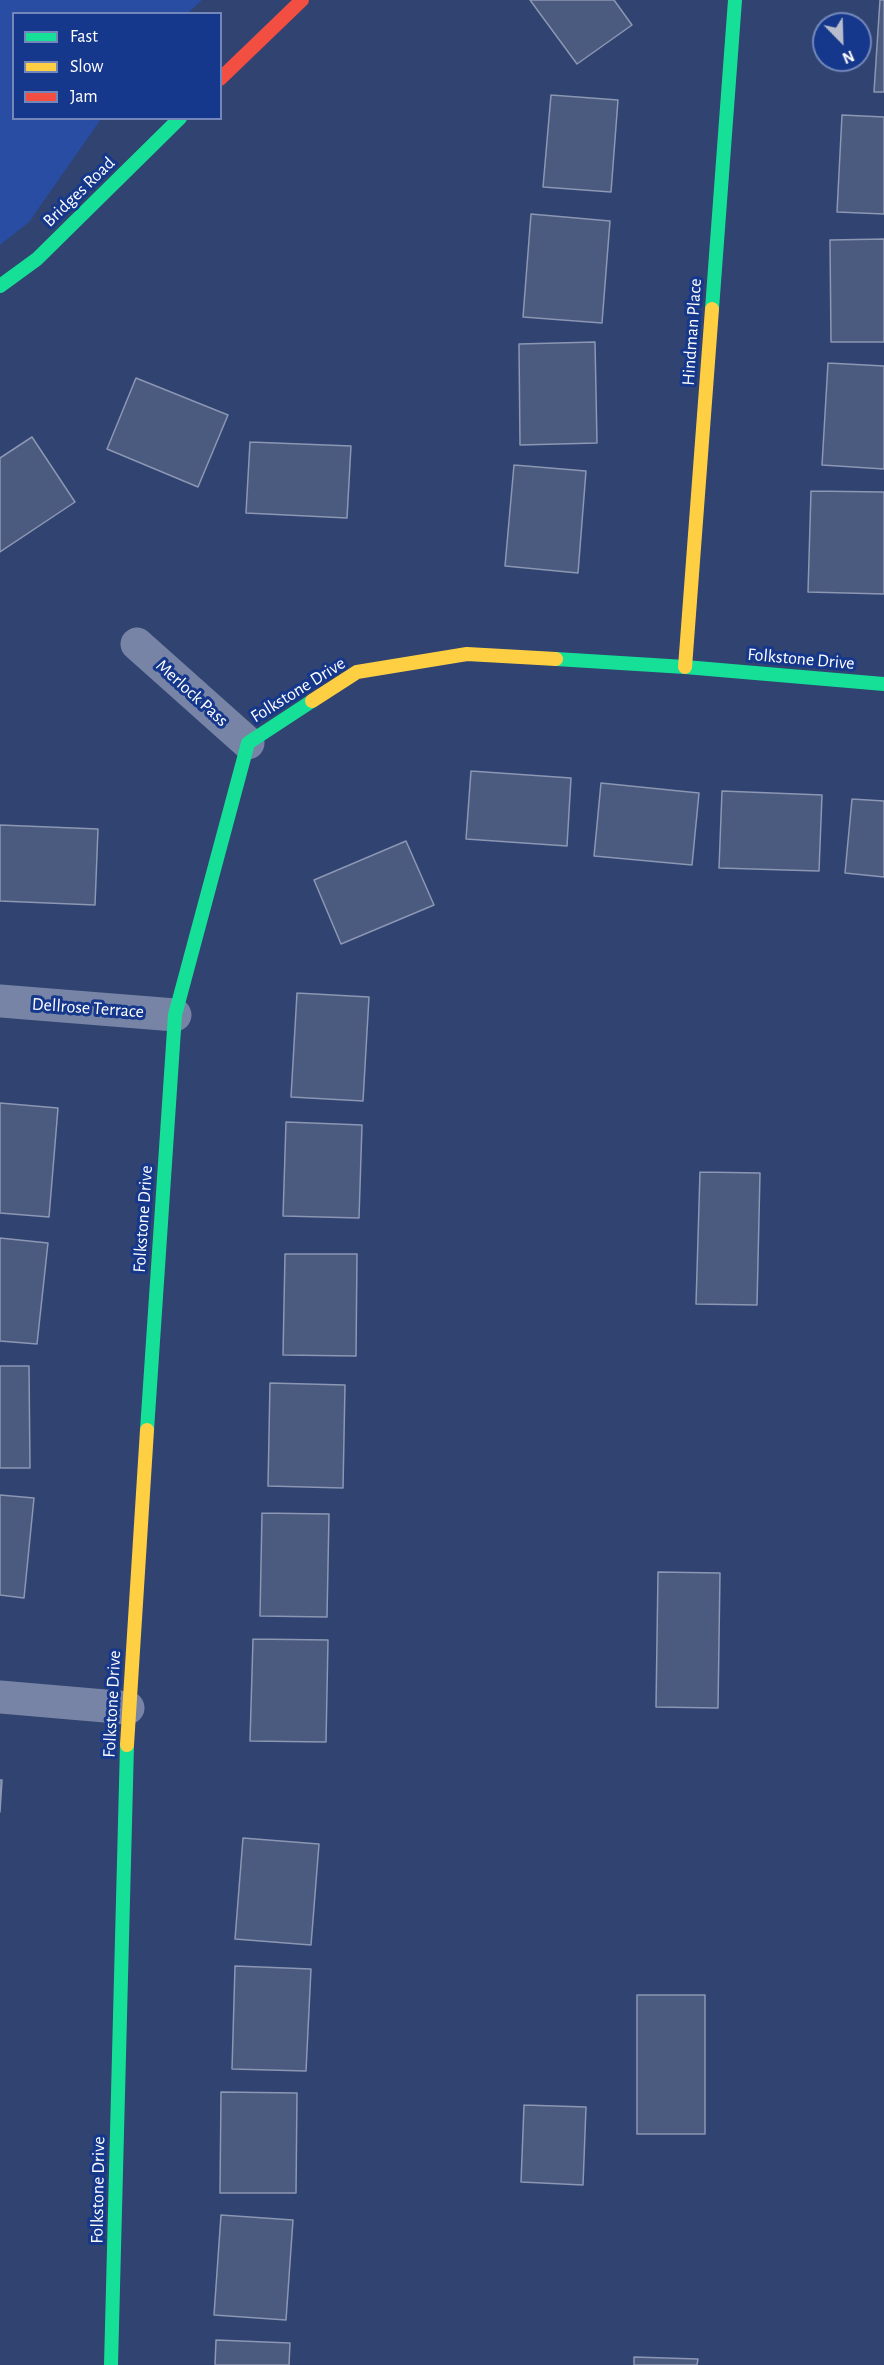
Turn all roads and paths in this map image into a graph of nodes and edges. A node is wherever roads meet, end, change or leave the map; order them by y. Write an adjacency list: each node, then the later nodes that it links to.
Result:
1 (302, 0): 3 (street)
2 (735, 0): 7 (street, Hindman Place)
3 (222, 77)
4 (178, 120): 5 (street, Bridges Road)
5 (0, 286)
6 (137, 644): 9 (street, Merlock Pass)
7 (685, 667): 8 (street, Folkstone Drive); 9 (street, Folkstone Drive)
8 (884, 684)
9 (248, 743): 11 (street, Folkstone Drive)
10 (0, 1001): 11 (street, Dellrose Terrace)
11 (175, 1015): 13 (street, Folkstone Drive)
12 (0, 1697): 13 (street)
13 (128, 1708): 14 (street, Folkstone Drive)
14 (111, 2365)

